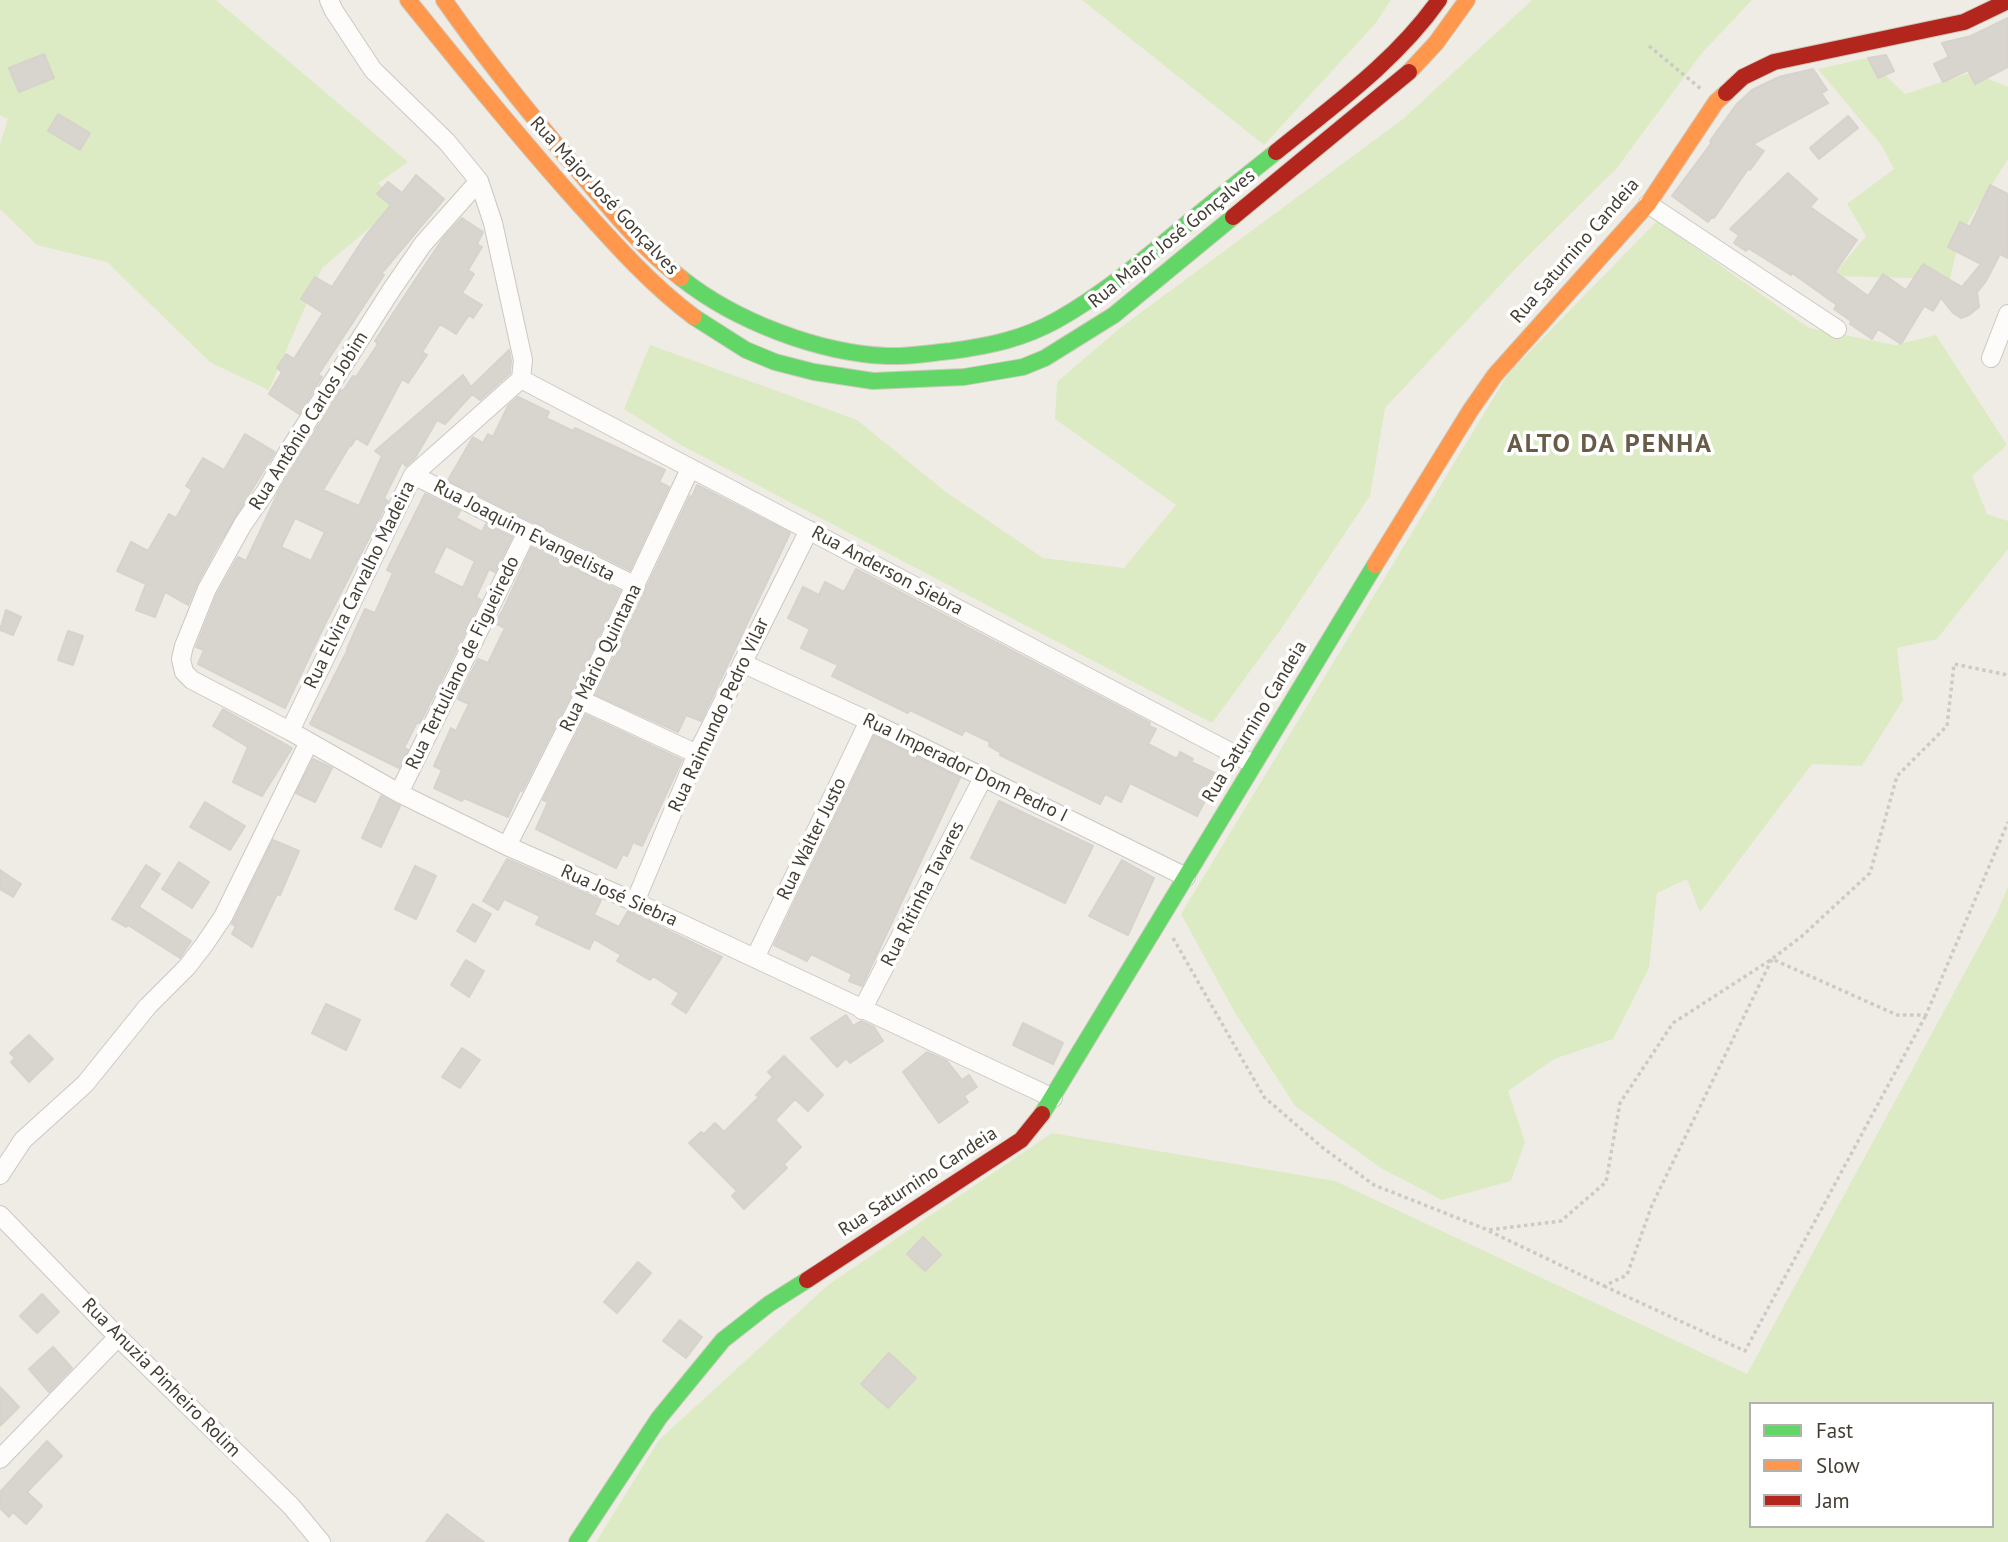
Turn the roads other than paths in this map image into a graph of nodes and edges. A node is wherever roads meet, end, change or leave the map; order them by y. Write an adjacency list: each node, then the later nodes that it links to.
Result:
1 (329, 0): 7 (street)
2 (408, 0): 5 (street, Rua Major José Gonçalves)
3 (443, 0): 4 (street, Rua Major José Gonçalves)
4 (1438, 0)
5 (1467, 0)
6 (2008, 1): 8 (street, Rua Saturnino Candeia)
7 (479, 181): 12 (street); 19 (street, Rua Antônio Carlos Jobim)
8 (1648, 204): 10 (street); 25 (street, Rua Saturnino Candeia)
9 (2008, 314): 11 (street)
10 (1837, 329)
11 (1991, 358)
12 (521, 379): 13 (street, Rua Anderson Siebra); 14 (street, Rua Elvira Carvalho Madeira)
13 (690, 468): 15 (street, Rua Anderson Siebra); 17 (street, Rua Mário Quintana)
14 (413, 475): 16 (street, Rua Joaquim Evangelista); 22 (street, Rua Elvira Carvalho Madeira)
15 (808, 530): 18 (street, Rua Raimundo Pedro Vilar); 25 (street, Rua Anderson Siebra)
16 (527, 532): 17 (street, Rua Joaquim Evangelista); 27 (street, Rua Tertuliano de Figueiredo)
17 (636, 586): 20 (street, Rua Mário Quintana)
18 (742, 663): 21 (street, Rua Imperador Dom Pedro I); 24 (street, Rua Raimundo Pedro Vilar)
19 (191, 680): 22 (street, Rua José Siebra)
20 (581, 700): 24 (street); 28 (street, Rua Mário Quintana)
21 (869, 721): 26 (street, Rua Imperador Dom Pedro I); 31 (street, Rua Walter Justo)
22 (289, 731): 23 (street, Rua José Siebra)
23 (309, 742): 27 (street, Rua José Siebra); 34 (street)
24 (697, 754): 30 (street, Rua Raimundo Pedro Vilar)
25 (1253, 764): 29 (street, Rua Saturnino Candeia)
26 (983, 778): 29 (street, Rua Imperador Dom Pedro I); 32 (street, Rua Ritinha Tavares)
27 (398, 793): 28 (street, Rua José Siebra)
28 (507, 846): 30 (street, Rua José Siebra)
29 (1186, 877): 33 (street, Rua Saturnino Candeia)
30 (635, 902): 31 (street, Rua José Siebra)
31 (755, 958): 32 (street, Rua José Siebra)
32 (862, 1010): 33 (street, Rua José Siebra)
33 (1053, 1098): 39 (street, Rua Saturnino Candeia)
34 (0, 1175)
35 (0, 1215): 36 (street, Rua Anuzia Pinheiro Rolim)
36 (118, 1337): 37 (street); 38 (street, Rua Anuzia Pinheiro Rolim)
37 (0, 1459)
38 (321, 1542)
39 (577, 1542)

